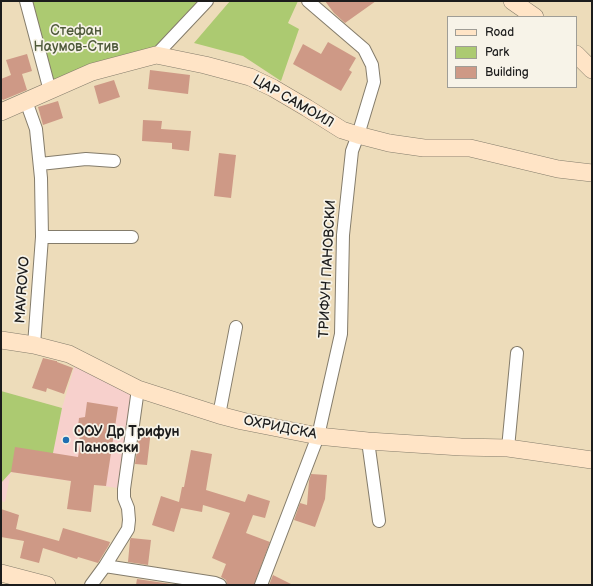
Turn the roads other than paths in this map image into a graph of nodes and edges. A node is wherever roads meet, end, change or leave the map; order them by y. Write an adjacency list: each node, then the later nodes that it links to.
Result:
1 (26, 1): 9 (street)
2 (207, 1): 6 (street)
3 (308, 1): 12 (street, ТРИФУН ПАНОВСКИ)
4 (512, 1): 5 (street)
5 (534, 16)
6 (156, 55): 9 (street, ЦАР САМОИЛ); 12 (street, ЦАР САМОИЛ)
7 (577, 55): 8 (street)
8 (592, 70)
9 (50, 91): 10 (street, ЦАР САМОИЛ)
10 (26, 101): 11 (street, ЦАР САМОИЛ); 14 (street, MAVROVO)
11 (1, 112)
12 (358, 135): 15 (street, ЦАР САМОИЛ); 24 (street, ТРИФУН ПАНОВСКИ)
13 (114, 161): 14 (street)
14 (40, 164): 16 (street, MAVROVO)
15 (592, 174)
16 (42, 237): 17 (street); 20 (street, MAVROVO)
17 (132, 237)
18 (236, 327): 23 (street)
19 (1, 340): 20 (street, ОХРИДСКА)
20 (34, 346): 22 (street, ОХРИДСКА)
21 (517, 353): 26 (street)
22 (138, 389): 23 (street, ОХРИДСКА); 31 (street)
23 (219, 415): 24 (street, ОХРИДСКА)
24 (318, 436): 25 (street, ОХРИДСКА); 36 (street, ТРИФУН ПАНОВСКИ)
25 (368, 441): 26 (street, ОХРИДСКА); 30 (street)
26 (508, 448): 27 (street, ОХРИДСКА)
27 (572, 457): 28 (street, ОХРИДСКА); 29 (street, ОХРИДСКА)
28 (592, 460)
29 (592, 467)
30 (379, 521)
31 (104, 566): 33 (street); 35 (street)
32 (1, 573): 34 (street)
33 (217, 584)
34 (47, 585)
35 (91, 585)
36 (261, 585)

